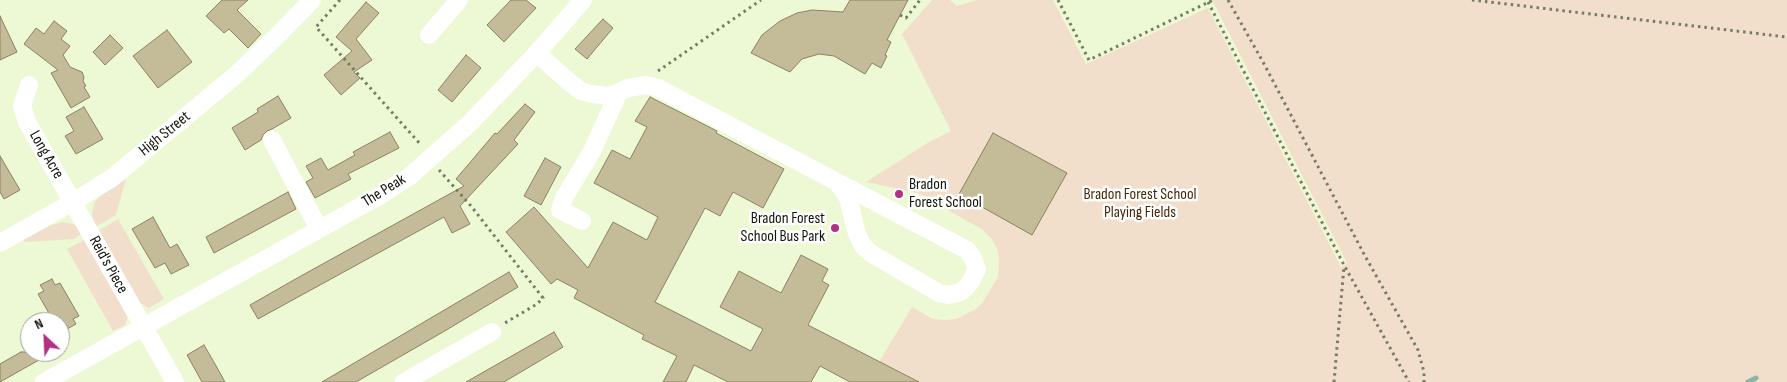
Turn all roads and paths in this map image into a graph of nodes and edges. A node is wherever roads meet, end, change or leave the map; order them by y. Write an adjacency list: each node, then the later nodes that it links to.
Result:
1 (312, 0): 22 (street, High Street)
2 (340, 0): 20 (path)
3 (458, 0): 13 (street)
4 (584, 0): 15 (street, The Peak)
5 (761, 0): 17 (path)
6 (920, 0): 12 (path)
7 (1058, 0): 11 (path)
8 (1213, 0): 11 (path)
9 (1228, 0): 34 (path)
10 (1472, 0): 14 (path)
11 (1208, 2): 26 (path)
12 (900, 15)
13 (429, 35)
14 (1787, 37)
15 (538, 53): 18 (street); 20 (street, The Peak)
16 (29, 85): 22 (street, Long Acre)
17 (640, 86): 18 (street); 21 (street)
18 (619, 92): 23 (street)
19 (272, 140): 24 (street)
20 (430, 160): 24 (street, The Peak); 28 (path)
21 (837, 182): 21 (street)
22 (73, 202): 25 (street, High Street); 27 (street, Reid's Piece)
23 (582, 221)
24 (319, 229): 27 (street, The Peak)
25 (0, 242)
26 (1344, 265): 32 (path); 33 (path)
27 (143, 327): 29 (street); 30 (street, Reid's Piece)
28 (492, 332): 31 (street)
29 (44, 382)
30 (175, 382)
31 (404, 382)
32 (1334, 382)
33 (1409, 382)
34 (1424, 382)

